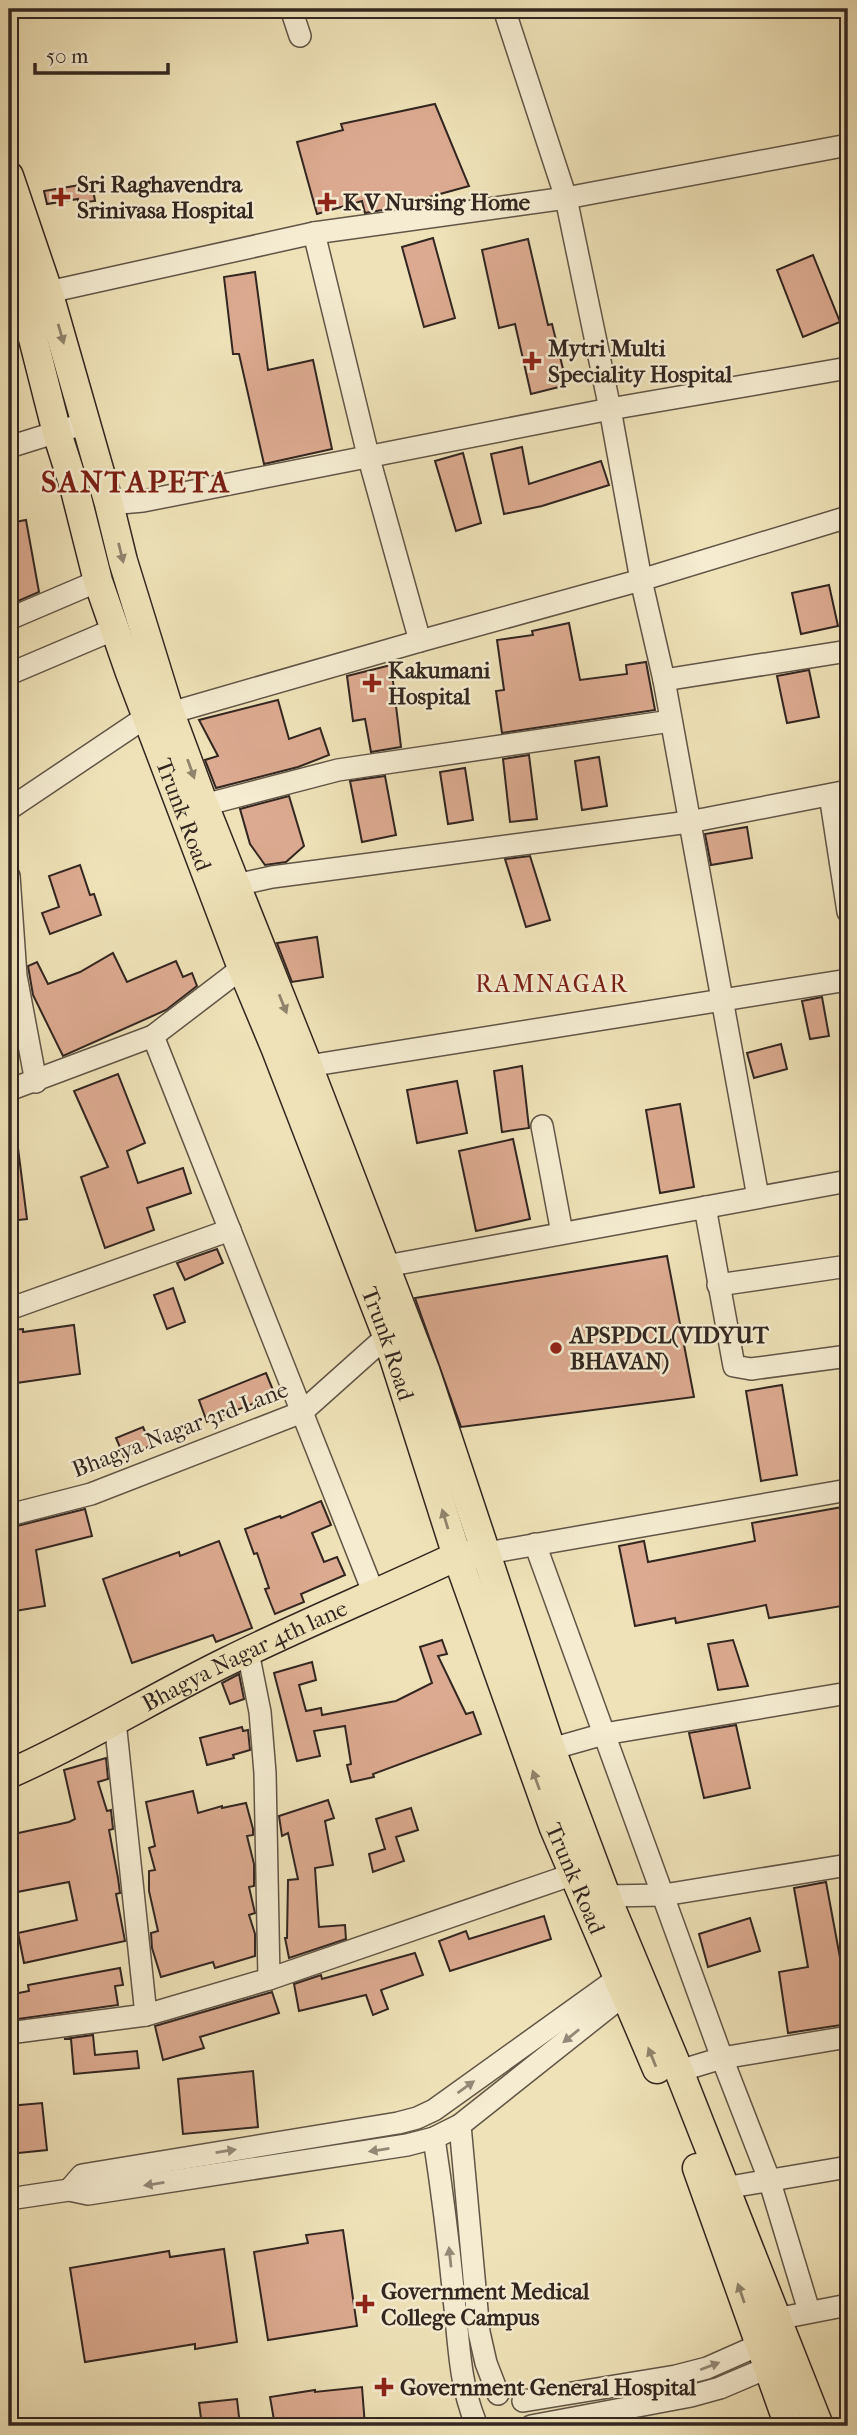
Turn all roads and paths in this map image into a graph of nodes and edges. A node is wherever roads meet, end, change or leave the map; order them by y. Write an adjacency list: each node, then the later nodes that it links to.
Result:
1 (291, 9): 3 (street)
2 (504, 9): 6 (street)
3 (300, 36)
4 (848, 145): 6 (street)
5 (9, 176): 9 (main road)
6 (566, 198): 7 (street); 11 (street)
7 (314, 233): 9 (street); 15 (street)
8 (9, 254): 9 (main road, Trunk Road)
9 (36, 295): 12 (main road, one-way to 12); 13 (main road, Trunk Road)
10 (848, 368): 11 (street)
11 (610, 409): 15 (street); 18 (street)
12 (86, 423): 13 (street); 16 (main road)
13 (57, 433): 14 (street); 19 (main road, Trunk Road)
14 (9, 447)
15 (368, 455): 16 (street); 22 (street)
16 (109, 504): 26 (main road, one-way to 26)
17 (848, 517): 18 (street)
18 (641, 580): 22 (street); 25 (street)
19 (99, 581): 20 (street); 21 (main road, Trunk Road)
20 (9, 619)
21 (115, 629): 24 (street); 26 (main road, Trunk Road)
22 (420, 641): 26 (street)
23 (848, 650): 25 (street)
24 (9, 674)
25 (664, 680): 27 (street)
26 (158, 715): 29 (main road, one-way to 29); 30 (street); 35 (main road, Trunk Road)
27 (671, 721): 29 (street); 31 (street)
28 (839, 793): 31 (street); 34 (street)
29 (204, 805): 33 (main road)
30 (9, 809)
31 (690, 822): 33 (street); 37 (street)
32 (9, 876): 40 (street)
33 (236, 885): 35 (main road)
34 (848, 912)
35 (254, 964): 38 (street); 39 (main road, one-way to 39); 52 (main road, Trunk Road)
36 (848, 980): 37 (street)
37 (723, 1001): 39 (street); 44 (street)
38 (153, 1036): 40 (street); 46 (street)
39 (308, 1066): 48 (main road)
40 (36, 1082): 41 (street)
41 (9, 1090)
42 (542, 1126): 47 (street)
43 (848, 1181): 44 (street)
44 (758, 1197): 45 (street)
45 (705, 1207): 47 (street); 50 (street)
46 (230, 1230): 51 (street); 54 (street)
47 (562, 1233): 48 (street)
48 (386, 1266): 58 (main road)
49 (848, 1266): 50 (street)
50 (718, 1285): 53 (street)
51 (9, 1309)
52 (387, 1336): 54 (street, Bhagya Nagar 3rd Lane); 59 (main road, Trunk Road, one-way to 52)
53 (848, 1356)
54 (302, 1412): 56 (street, Bhagya Nagar 3rd Lane); 60 (street)
55 (848, 1490): 57 (street)
56 (9, 1515)
57 (535, 1544): 58 (street); 64 (street)
58 (486, 1553): 59 (main road, Bhagya Nagar 4th lane); 65 (main road)
59 (457, 1556): 60 (main road, Bhagya Nagar 4th lane); 68 (main road, Trunk Road, one-way to 59)
60 (374, 1594): 61 (main road, Bhagya Nagar 4th lane)
61 (248, 1652): 63 (main road, Bhagya Nagar 4th lane); 71 (street)
62 (848, 1693): 64 (street)
63 (115, 1721): 66 (main road, Bhagya Nagar 4th lane); 73 (street)
64 (604, 1734): 65 (street); 69 (street)
65 (551, 1749): 70 (main road)
66 (9, 1774)
67 (848, 1865): 69 (street)
68 (574, 1874): 71 (street); 72 (main road, Trunk Road)
69 (664, 1895): 70 (street); 76 (street)
70 (606, 1896): 77 (main road)
71 (269, 1979): 73 (street)
72 (621, 1986): 78 (street, one-way to 72); 79 (street, one-way to 79); 88 (main road, Trunk Road, one-way to 72)
73 (146, 2015): 74 (street)
74 (9, 2033)
75 (848, 2037): 76 (street)
76 (722, 2058): 77 (street); 82 (street)
77 (678, 2071): 83 (main road)
78 (434, 2110): 79 (street); 80 (street)
79 (446, 2132): 80 (street, one-way to 80); 89 (street); 90 (street, one-way to 79)
80 (279, 2153): 84 (street)
81 (848, 2167): 82 (street)
82 (769, 2179): 83 (street); 86 (street)
83 (724, 2188): 87 (main road)
84 (9, 2199)
85 (848, 2305): 86 (street)
86 (809, 2311): 87 (street)
87 (776, 2319): 96 (main road)
88 (763, 2357): 92 (street, one-way to 88); 94 (street); 95 (main road, Trunk Road)
89 (486, 2363): 90 (street); 91 (street)
90 (461, 2370): 93 (street)
91 (498, 2394): 92 (street); 93 (street)
92 (523, 2402): 94 (street)
93 (475, 2423)
94 (531, 2426)
95 (789, 2426)
96 (819, 2426)

